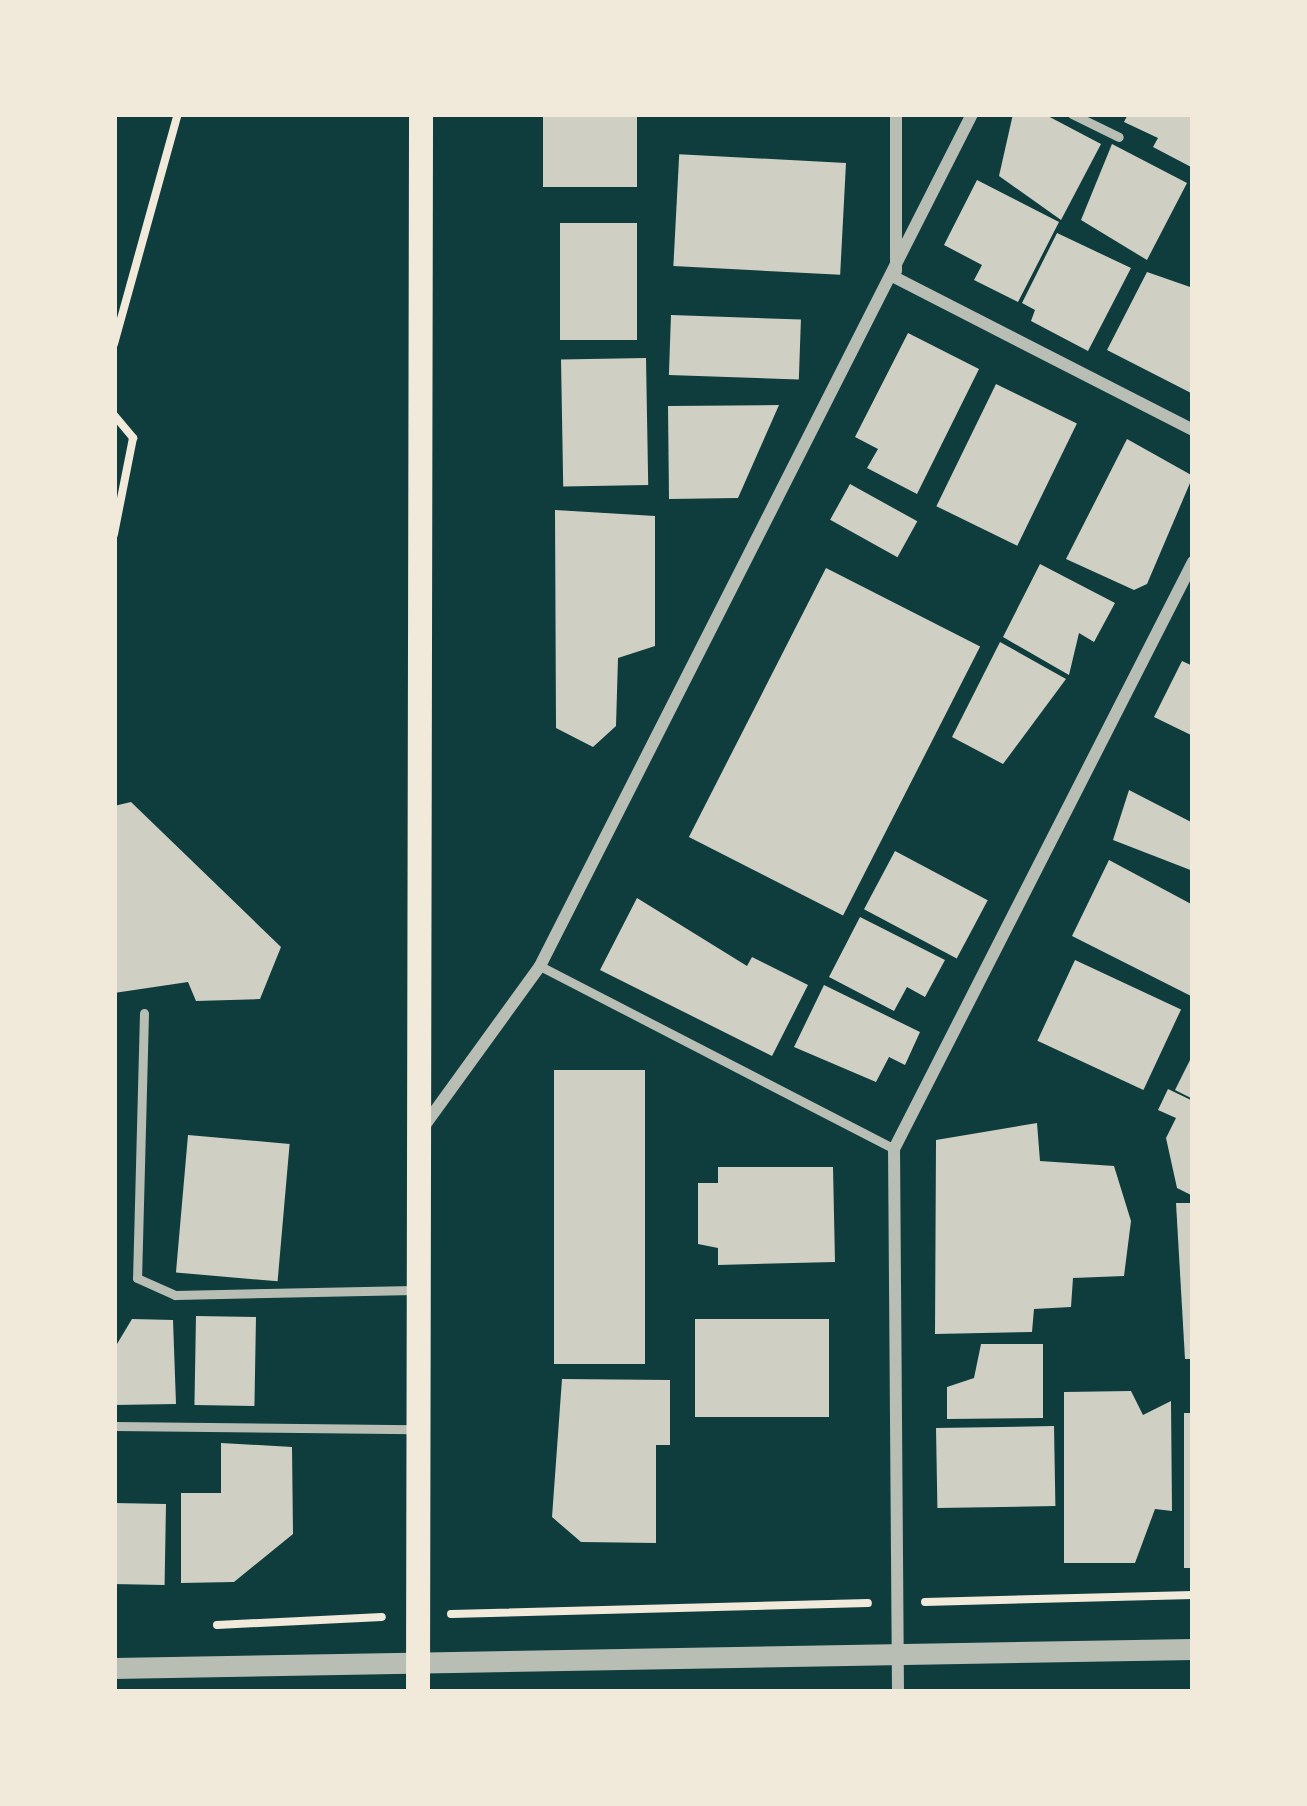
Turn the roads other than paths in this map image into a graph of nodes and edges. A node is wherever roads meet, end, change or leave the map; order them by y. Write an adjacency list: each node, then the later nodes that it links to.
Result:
1 (421, 114): 11 (main road)
2 (896, 114): 6 (street)
3 (972, 114): 6 (street)
4 (1072, 114): 5 (lane)
5 (1118, 136)
6 (896, 278): 7 (street); 9 (street)
7 (1193, 430)
8 (1193, 562): 12 (street)
9 (540, 966): 11 (street); 12 (lane)
10 (143, 1013): 13 (lane)
11 (414, 1140): 13 (main road)
12 (894, 1149): 17 (street)
13 (414, 1289): 15 (main road)
14 (114, 1426): 15 (lane)
15 (415, 1429): 18 (main road)
16 (1193, 1649): 17 (street)
17 (896, 1655): 18 (street); 21 (street)
18 (419, 1658): 19 (street); 20 (main road)
19 (114, 1668)
20 (418, 1692)
21 (898, 1692)

